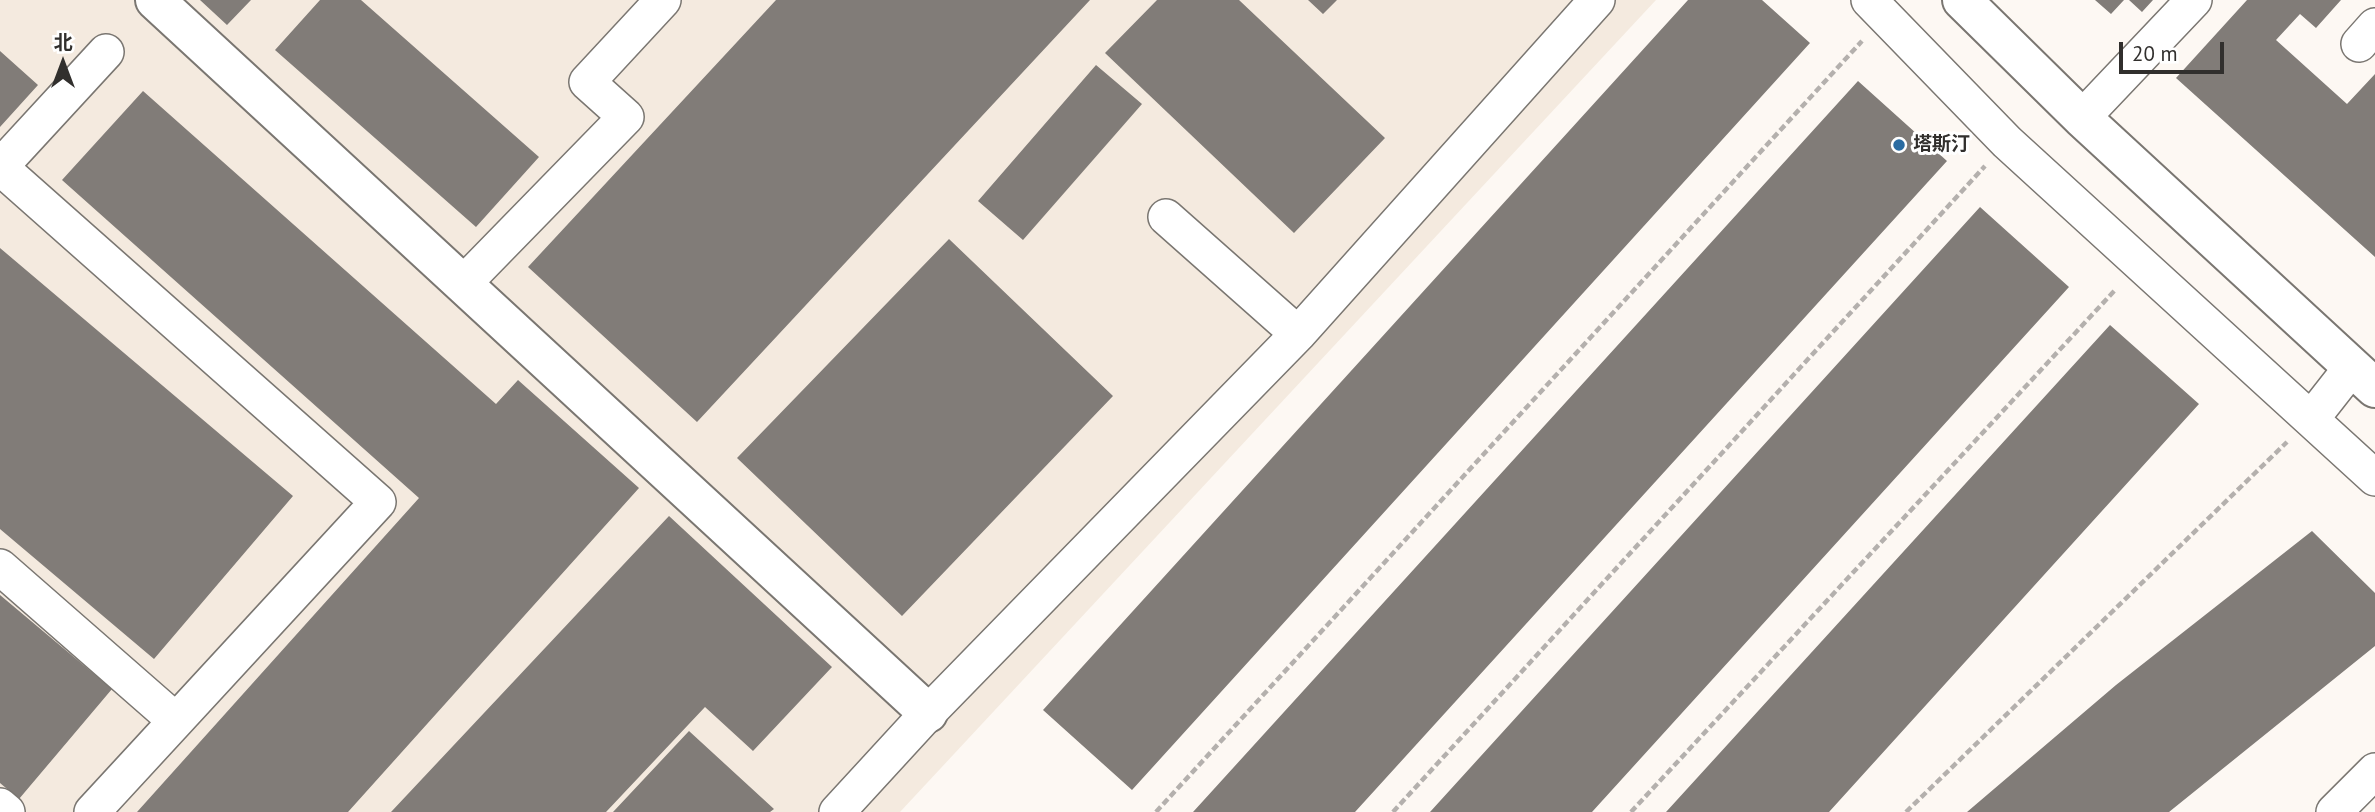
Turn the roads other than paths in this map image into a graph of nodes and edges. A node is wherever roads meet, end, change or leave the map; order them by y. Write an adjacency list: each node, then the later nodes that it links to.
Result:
1 (155, 0): 11 (street)
2 (663, 0): 11 (street)
3 (1597, 0): 12 (street)
4 (1962, 0): 8 (street)
5 (2193, 0): 8 (street)
6 (1877, 8): 14 (street)
7 (106, 52): 9 (street)
8 (2082, 118): 13 (street)
9 (0, 167): 18 (street)
10 (1166, 217): 12 (street)
11 (463, 284): 17 (street)
12 (1298, 334): 17 (street)
13 (2363, 377): 14 (street)
14 (2312, 418): 15 (street)
15 (2375, 478)
16 (0, 567): 18 (street)
17 (928, 712): 23 (street)
18 (177, 721): 22 (street)
19 (2375, 771): 24 (street)
20 (0, 806): 21 (street)
21 (7, 812)
22 (92, 812)
23 (837, 812)
24 (2334, 812)

